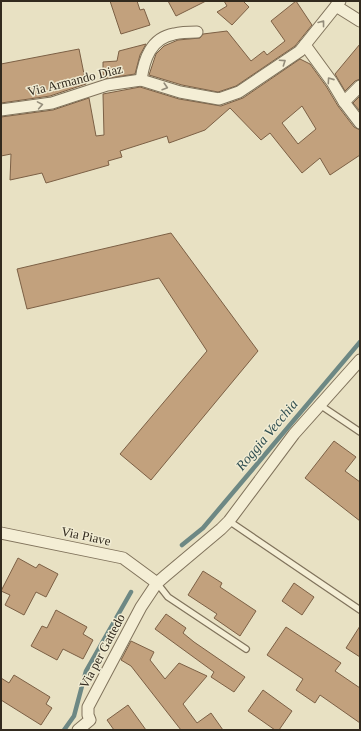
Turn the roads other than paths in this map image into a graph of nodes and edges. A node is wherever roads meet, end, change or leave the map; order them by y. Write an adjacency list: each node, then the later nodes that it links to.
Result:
1 (338, 3): 2 (street); 4 (street, Via Armando Diaz, one-way to 1)
2 (360, 21)
3 (197, 32): 5 (street)
4 (305, 46): 5 (street, Via Armando Diaz, one-way to 4); 7 (street, one-way to 4)
5 (141, 80): 8 (street, Via Armando Diaz, one-way to 5)
6 (360, 86): 7 (street)
7 (344, 102): 9 (street)
8 (1, 110)
9 (360, 123)
10 (360, 360): 11 (street, Via per Gattedo)
11 (320, 405): 12 (lane); 13 (street, Via per Gattedo)
12 (360, 432)
13 (229, 521): 15 (street, Via per Gattedo); 16 (lane)
14 (1, 533): 15 (street, Via Piave)
15 (157, 583): 17 (lane); 18 (street, Via per Gattedo)
16 (360, 610)
17 (246, 649)
18 (93, 725): 19 (street, Via per Gattedo)
19 (78, 730)

